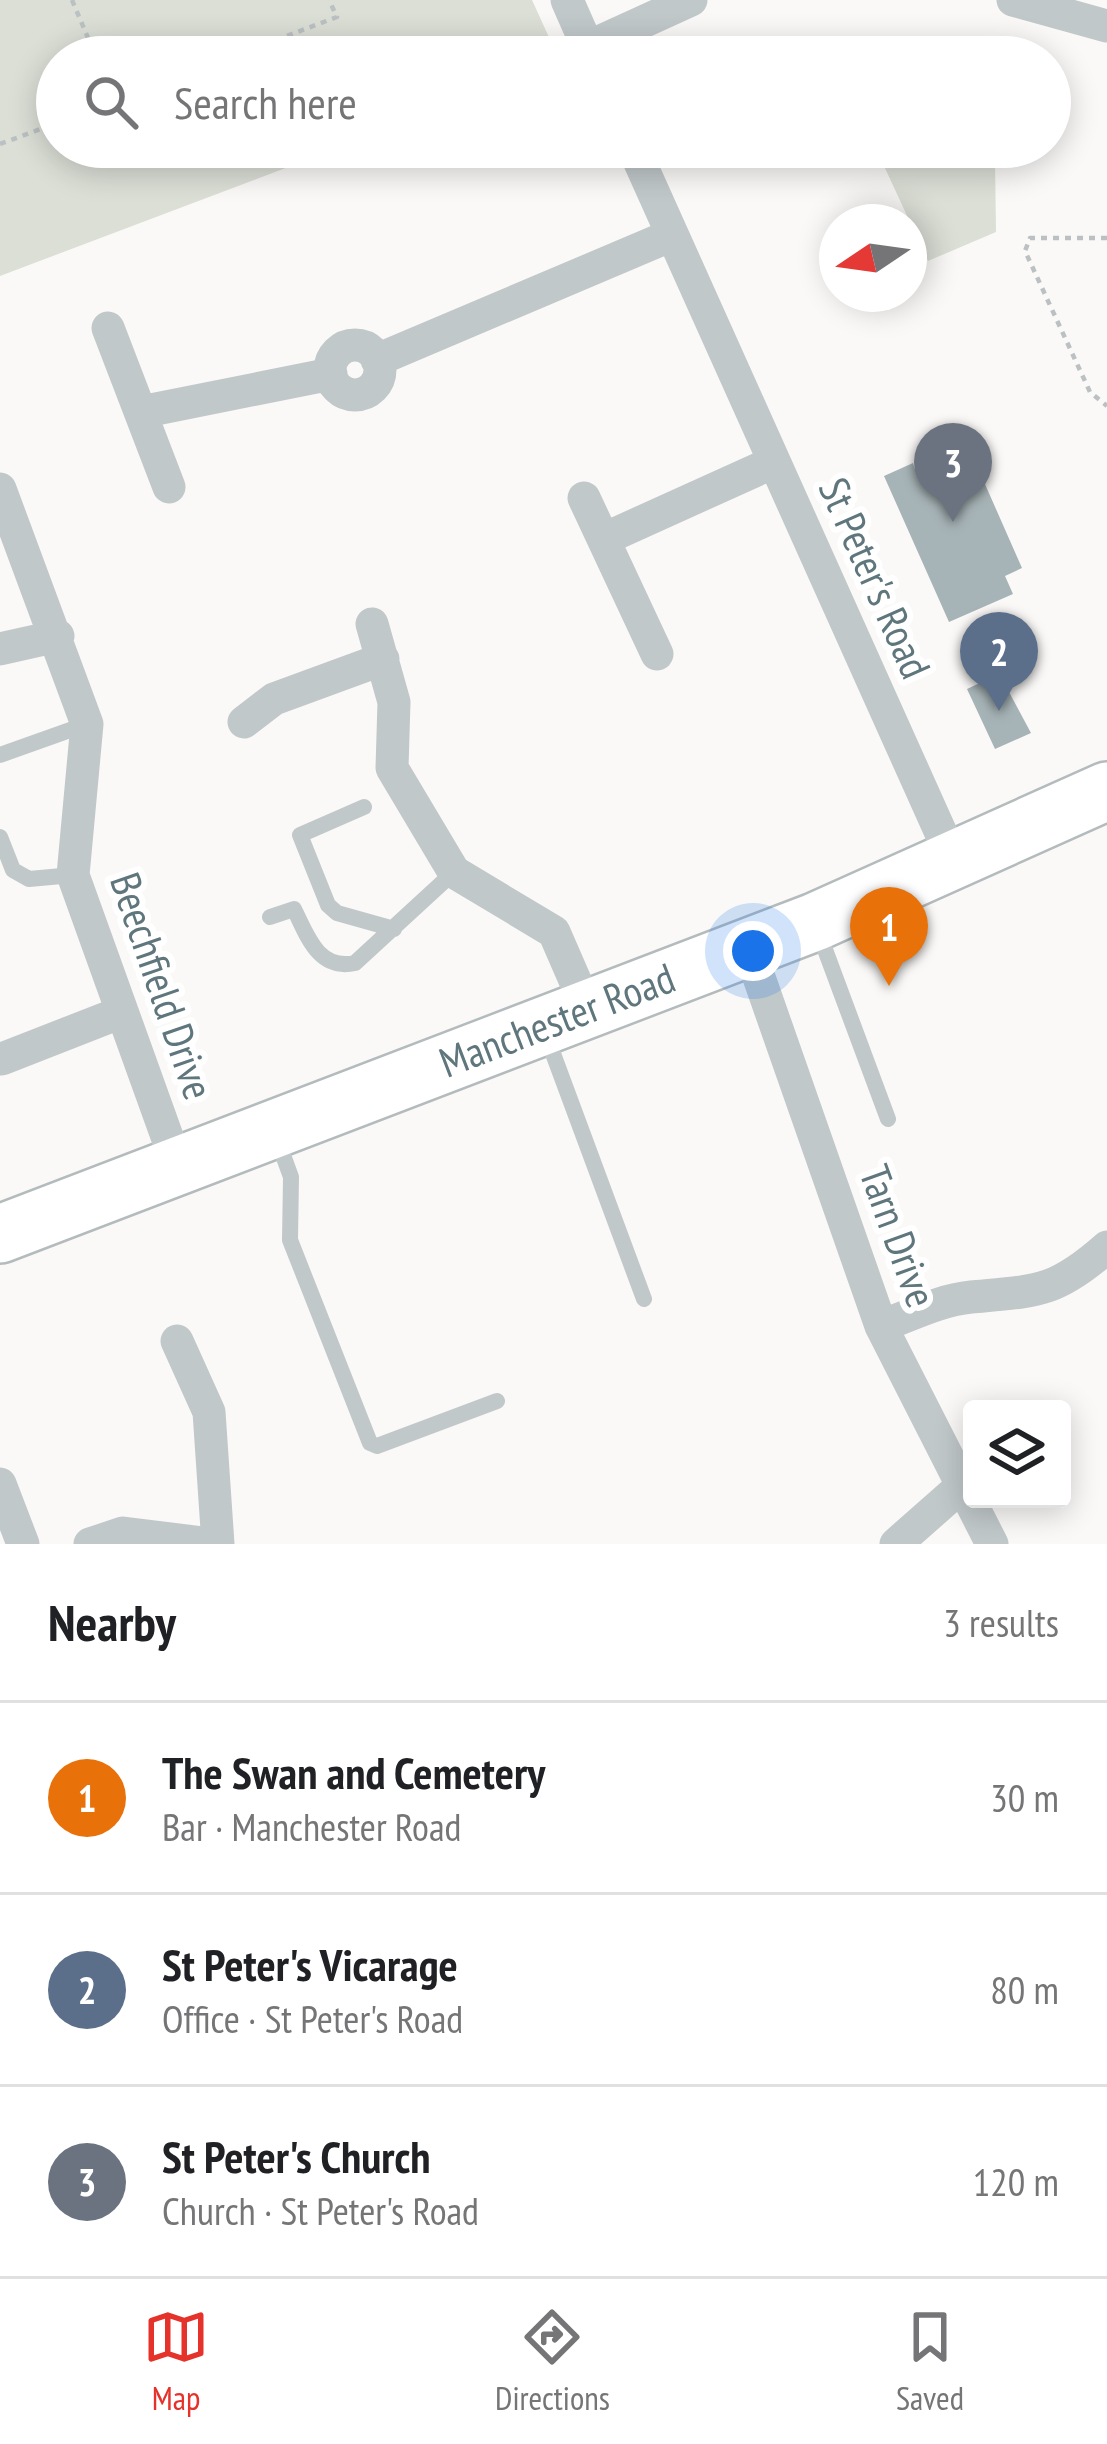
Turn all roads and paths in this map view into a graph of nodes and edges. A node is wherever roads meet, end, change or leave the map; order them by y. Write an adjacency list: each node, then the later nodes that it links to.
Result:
1 (72, 0): 7 (path)
2 (329, 0): 8 (path)
3 (567, 0): 9 (street)
4 (691, 0): 10 (street)
5 (1013, 0): 6 (street)
6 (1107, 26)
7 (87, 36)
8 (287, 36)
9 (583, 36)
10 (621, 36)
11 (36, 131): 12 (path)
12 (0, 144)
13 (642, 168): 14 (street, St Peter's Road)
14 (672, 235): 18 (street); 19 (street, St Peter's Road)
15 (1107, 238): 17 (path)
16 (108, 328): 18 (street)
17 (1107, 406)
18 (141, 412): 20 (street)
19 (774, 462): 23 (street, St Peter's Road); 35 (street, St Peter's Road)
20 (169, 488)
21 (0, 489): 25 (street, Beechfield Drive)
22 (584, 498): 23 (street)
23 (604, 539): 27 (street)
24 (372, 624): 28 (street)
25 (58, 636): 26 (street); 30 (street, Beechfield Drive)
26 (0, 649)
27 (657, 654)
28 (383, 659): 29 (street); 36 (street)
29 (244, 722)
30 (87, 724): 31 (lane); 37 (street, Beechfield Drive)
31 (0, 755)
32 (1107, 791): 35 (highway, Manchester Road)
33 (364, 807): 40 (lane)
34 (0, 837): 37 (lane)
35 (954, 862): 39 (highway, Manchester Road)
36 (454, 872): 40 (lane); 43 (street)
37 (73, 875): 42 (street, Beechfield Drive)
38 (270, 916): 40 (lane)
39 (815, 922): 41 (highway, Manchester Road); 45 (lane)
40 (394, 929)
41 (748, 946): 43 (highway, Manchester Road); 51 (street, Tarn Drive)
42 (122, 1012): 44 (street); 47 (street, Beechfield Drive)
43 (564, 1017): 46 (highway, Manchester Road); 50 (lane)
44 (2, 1059)
45 (888, 1119)
46 (274, 1130): 47 (highway, Manchester Road); 53 (lane)
47 (178, 1167): 48 (highway, Manchester Road)
48 (0, 1234)
49 (1107, 1247): 51 (street)
50 (644, 1299)
51 (880, 1326): 54 (street, Tarn Drive)
52 (178, 1341): 60 (street)
53 (496, 1401)
54 (963, 1482)
55 (0, 1484): 58 (street)
56 (963, 1485): 61 (street)
57 (975, 1508): 62 (street, Tarn Drive)
58 (23, 1544)
59 (91, 1544): 60 (street)
60 (214, 1544)
61 (896, 1544)
62 (992, 1544)

